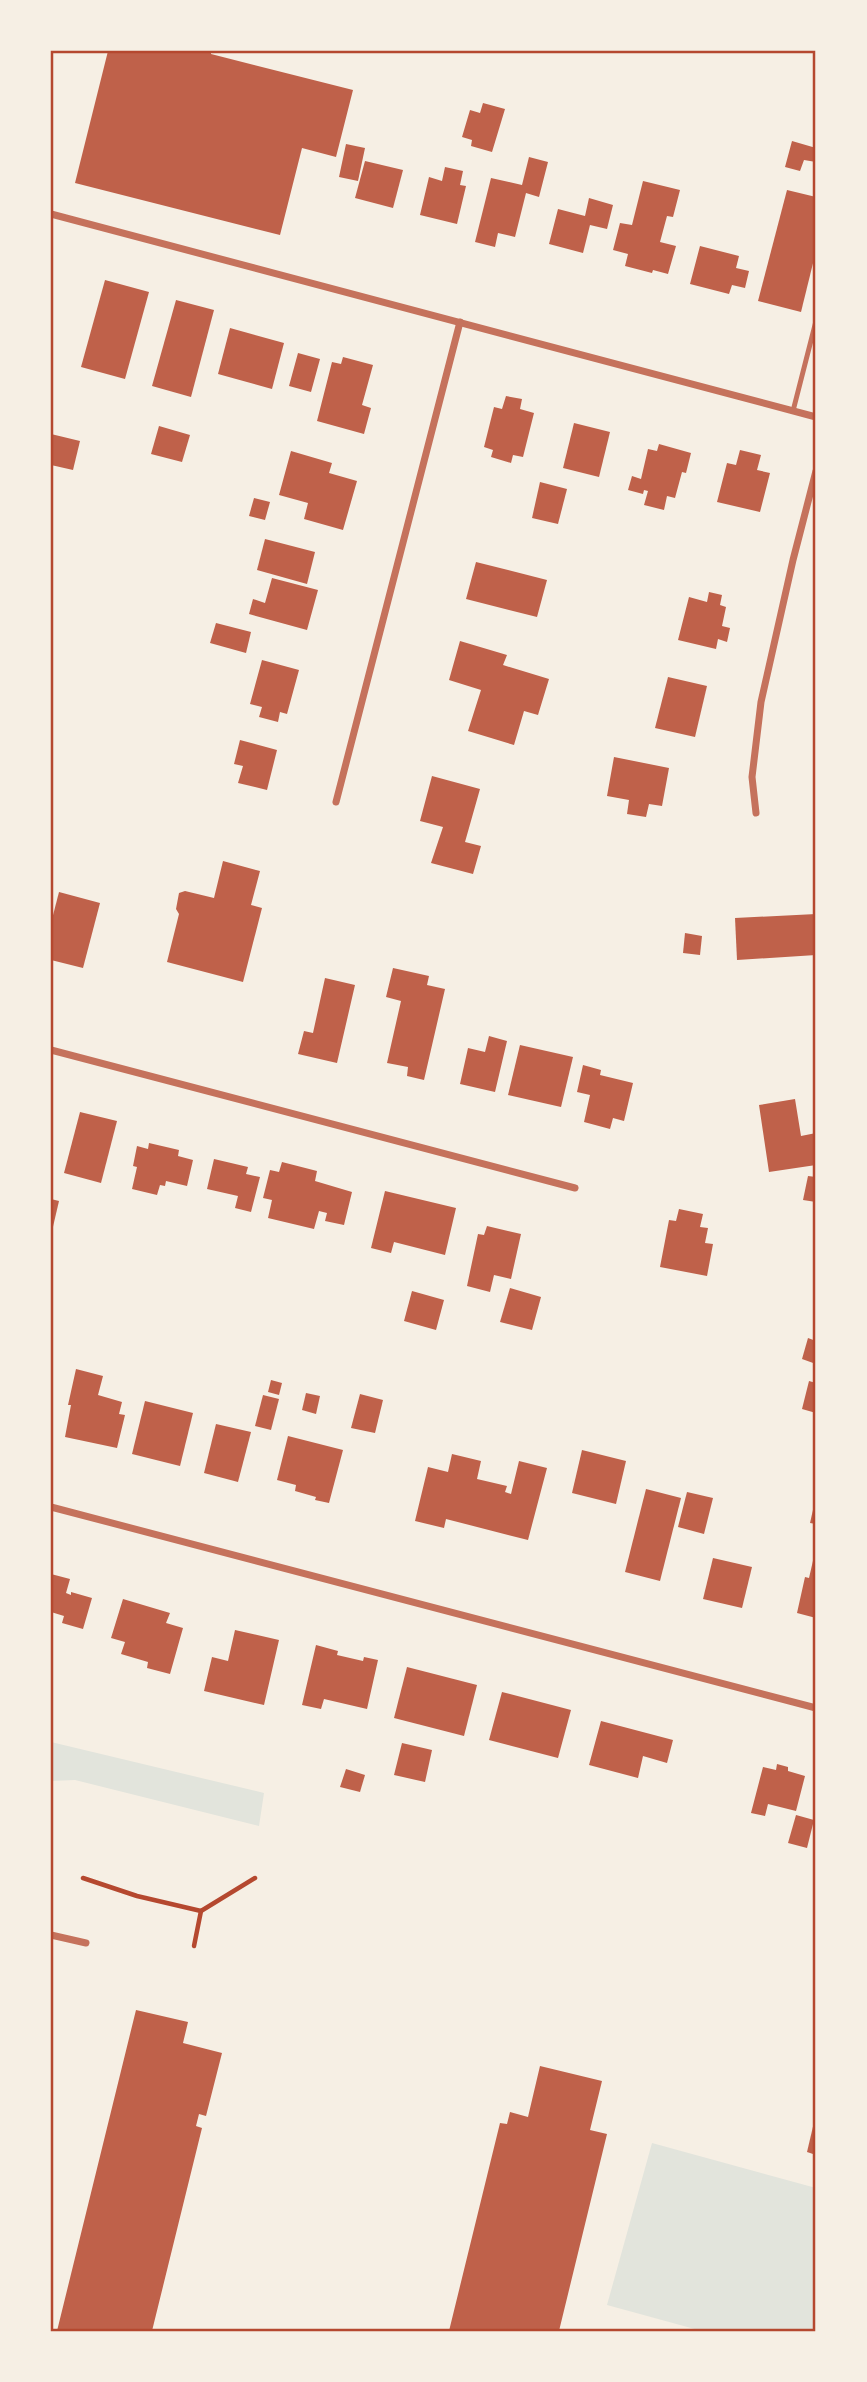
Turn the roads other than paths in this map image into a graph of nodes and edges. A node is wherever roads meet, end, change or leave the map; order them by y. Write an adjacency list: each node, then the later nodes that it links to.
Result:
1 (51, 214): 3 (street)
2 (816, 321): 4 (lane)
3 (460, 322): 4 (street); 7 (street)
4 (793, 411): 5 (street)
5 (816, 417)
6 (816, 471): 8 (street)
7 (336, 802)
8 (756, 813)
9 (51, 1050): 10 (street)
10 (575, 1188)
11 (51, 1507): 12 (street)
12 (816, 1708)
13 (51, 1935): 14 (street)
14 (86, 1943)

